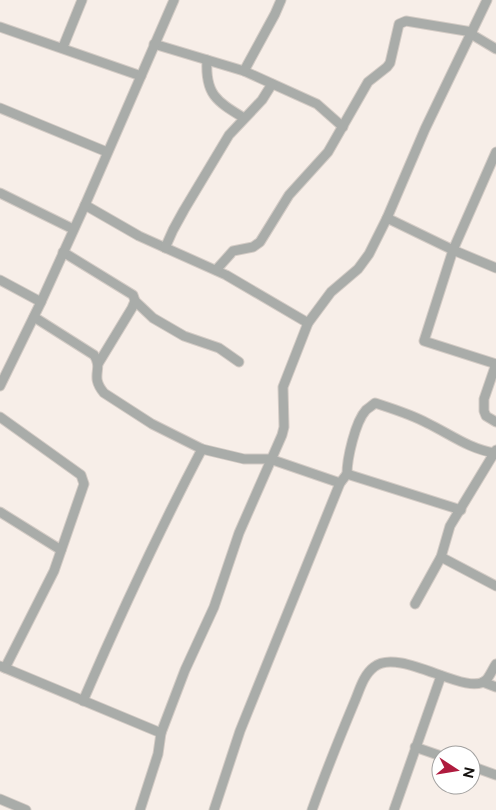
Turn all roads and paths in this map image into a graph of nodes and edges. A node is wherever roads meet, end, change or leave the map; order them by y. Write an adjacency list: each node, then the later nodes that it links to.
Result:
1 (82, 0): 8 (street)
2 (174, 0): 7 (street)
3 (281, 0): 11 (street)
4 (486, 0): 6 (street)
5 (0, 27): 8 (street)
6 (471, 33): 9 (street); 16 (street); 21 (street)
7 (154, 44): 10 (street); 12 (street)
8 (62, 48): 12 (street)
9 (496, 49)
10 (207, 60): 11 (street); 15 (street)
11 (244, 71): 13 (street)
12 (141, 76): 17 (street)
13 (272, 84): 15 (street); 16 (street)
14 (0, 108): 17 (street)
15 (244, 118): 23 (street)
16 (343, 127): 27 (street)
17 (107, 152): 20 (street)
18 (496, 152): 24 (street)
19 (0, 193): 22 (street)
20 (85, 205): 22 (street); 23 (street)
21 (387, 218): 24 (street); 32 (street)
22 (73, 229): 25 (street)
23 (166, 248): 27 (street)
24 (453, 250): 26 (street); 35 (street)
25 (63, 252): 29 (street); 30 (street)
26 (496, 268)
27 (216, 270): 32 (street)
28 (0, 280): 30 (street)
29 (135, 301): 33 (street); 34 (street)
30 (41, 302): 31 (street)
31 (34, 317): 34 (street); 36 (street)
32 (308, 324): 41 (street)
33 (239, 362)
34 (98, 364): 39 (street)
35 (496, 364): 38 (street)
36 (0, 386)
37 (0, 418): 46 (street)
38 (496, 422)
39 (202, 449): 41 (street); 55 (street)
40 (495, 451): 42 (street); 44 (street)
41 (270, 459): 43 (street); 56 (street)
42 (347, 474): 43 (street); 44 (street)
43 (340, 483): 64 (street)
44 (461, 510): 47 (street)
45 (0, 512): 46 (street)
46 (61, 550): 51 (street)
47 (441, 558): 48 (street); 49 (street)
48 (496, 586)
49 (415, 604)
50 (496, 664): 53 (street)
51 (3, 667): 55 (street)
52 (441, 676): 53 (street); 57 (street); 65 (street)
53 (483, 682): 54 (street)
54 (496, 687)
55 (83, 700): 56 (street)
56 (162, 733): 63 (street)
57 (415, 747): 58 (street); 66 (street)
58 (431, 753)
59 (481, 770): 60 (street)
60 (496, 775)
61 (0, 799): 62 (street)
62 (26, 810)
63 (140, 810)
64 (214, 810)
65 (312, 810)
66 (394, 810)

